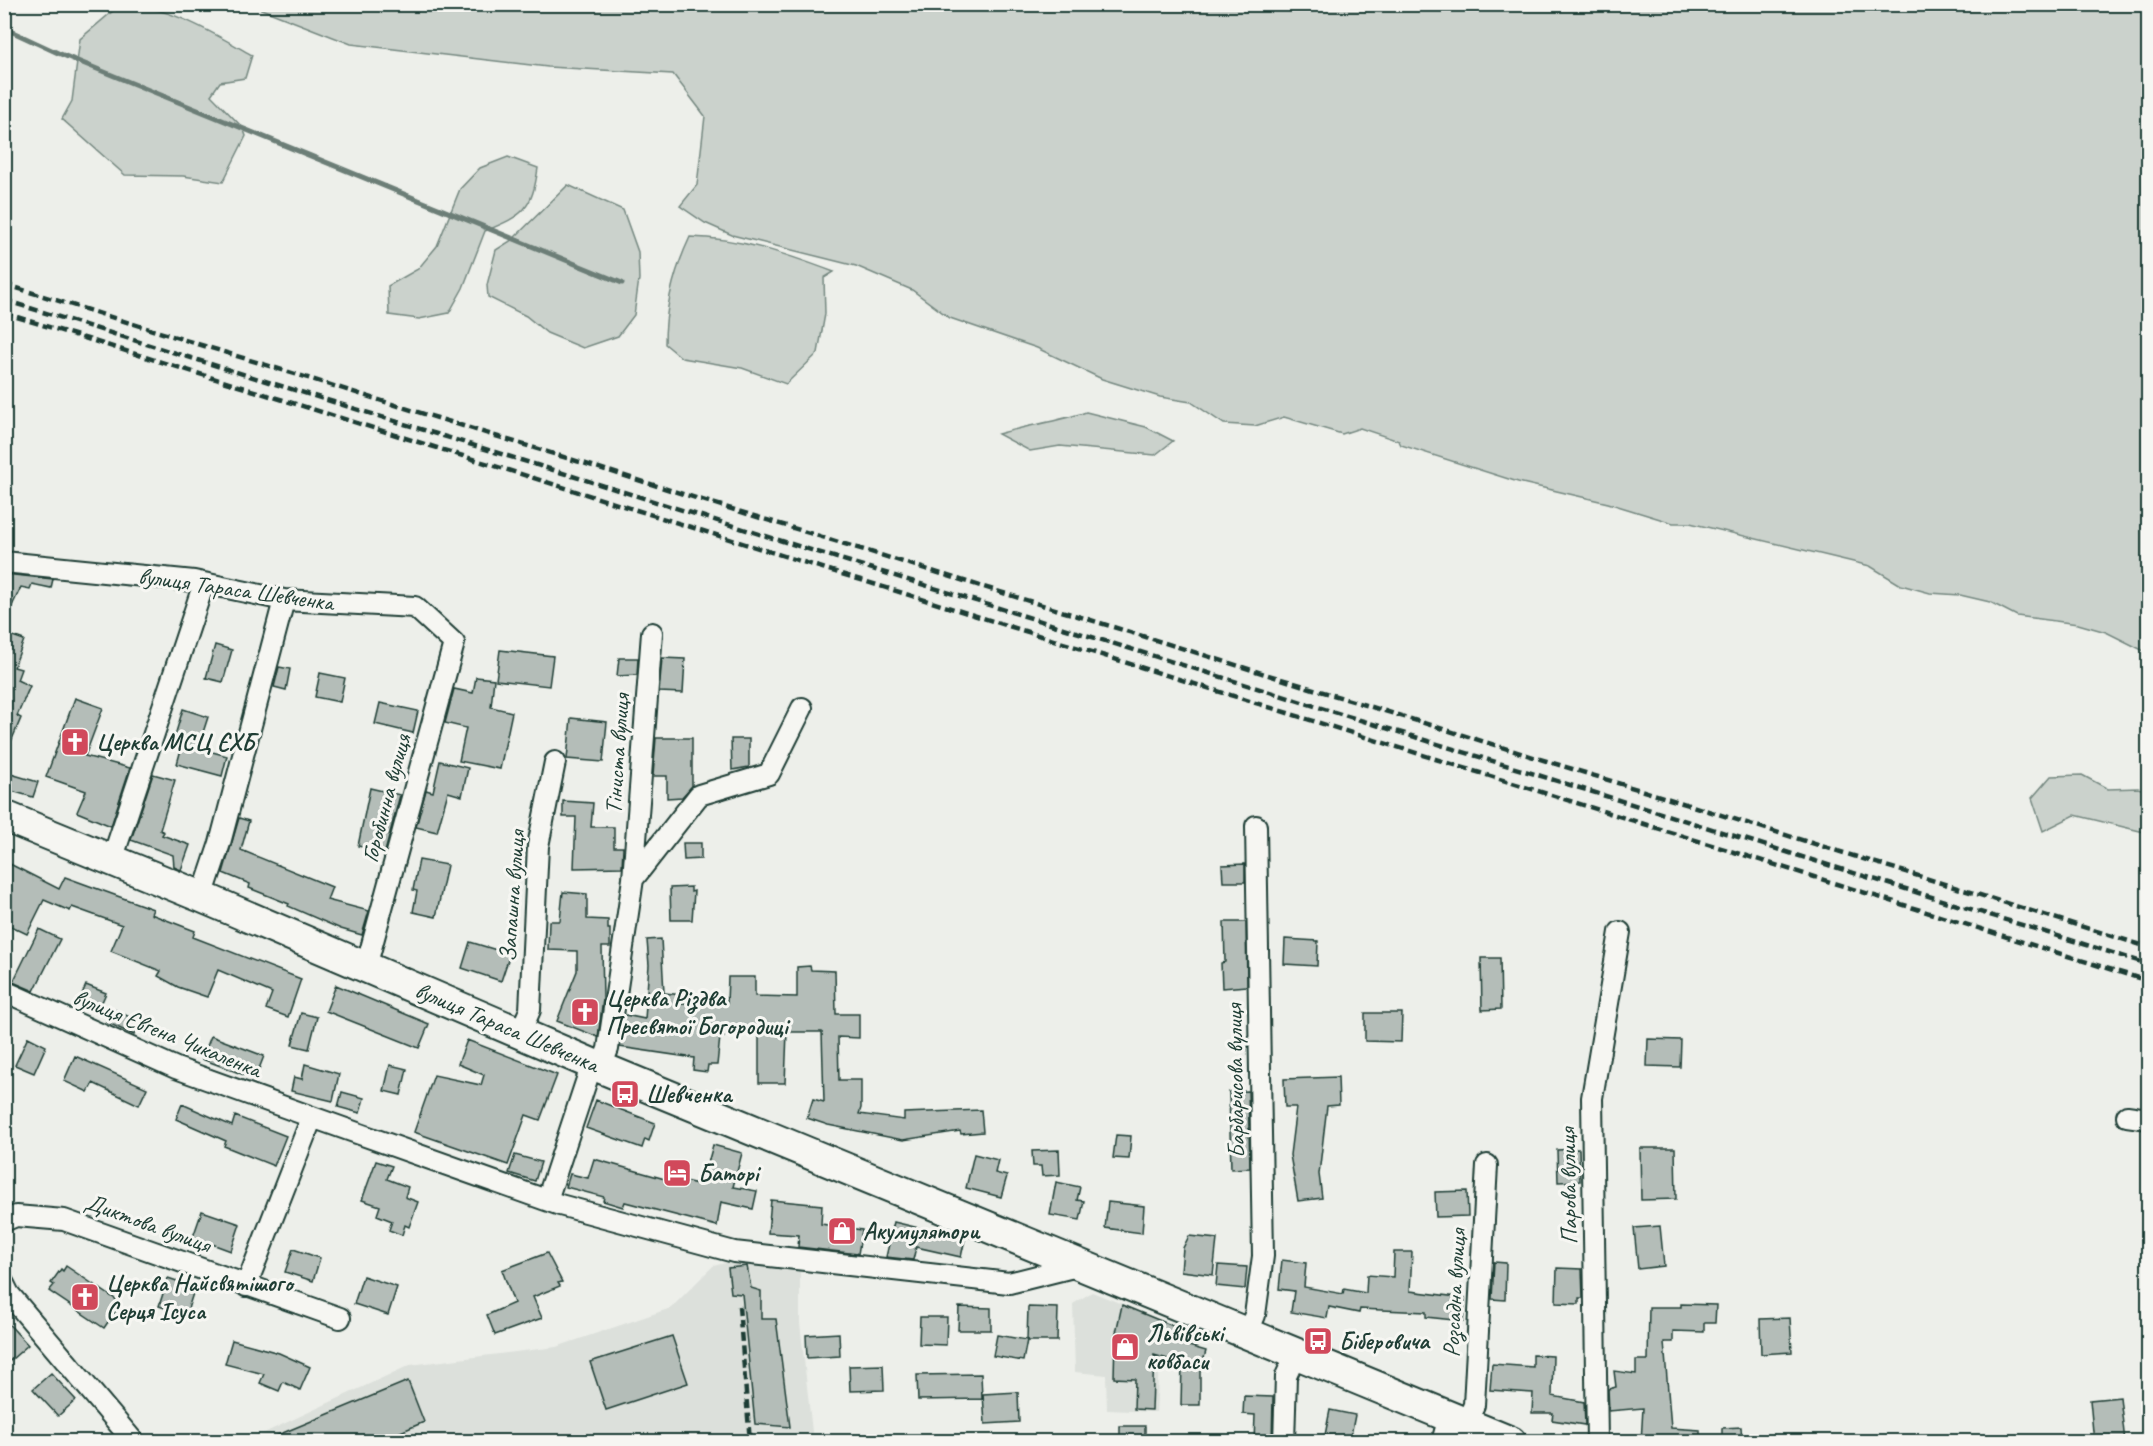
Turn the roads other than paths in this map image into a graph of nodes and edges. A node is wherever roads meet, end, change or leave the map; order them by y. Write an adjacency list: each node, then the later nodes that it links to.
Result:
1 (4, 562): 2 (street, вулиця Тараса Шевченка)
2 (204, 583): 3 (street, вулиця Тараса Шевченка); 10 (street)
3 (284, 600): 5 (street, вулиця Тараса Шевченка); 12 (street)
4 (652, 633): 11 (street, Тіниста вулиця)
5 (454, 643): 14 (street, Горобинна вулиця)
6 (802, 708): 11 (street, Тіниста вулиця)
7 (555, 762): 16 (street, Запашна вулиця)
8 (4, 816): 10 (main road, вулиця Тараса Шевченка)
9 (1256, 826): 28 (street, Барбарисова вулиця)
10 (112, 860): 12 (main road, вулиця Тараса Шевченка)
11 (633, 879): 17 (street, Тіниста вулиця)
12 (202, 897): 14 (main road, вулиця Тараса Шевченка)
13 (1620, 932): 34 (street, Парова вулиця)
14 (366, 967): 16 (main road, вулиця Тараса Шевченка)
15 (4, 991): 19 (street, вулиця Євгена Чикаленка)
16 (520, 1033): 17 (main road, вулиця Тараса Шевченка)
17 (597, 1066): 22 (street); 24 (main road, вулиця Тараса Шевченка)
18 (2127, 1116): 20 (street)
19 (312, 1117): 22 (street, вулиця Євгена Чикаленка); 26 (street)
20 (2148, 1119)
21 (1487, 1165): 30 (street, Розсадна вулиця)
22 (547, 1200): 24 (street, вулиця Євгена Чикаленка)
23 (4, 1221): 26 (street, Диктова вулиця)
24 (1081, 1265): 28 (main road, вулиця Тараса Шевченка)
25 (4, 1284): 31 (street)
26 (246, 1286): 27 (street, Диктова вулиця)
27 (340, 1318)
28 (1247, 1334): 29 (main road, вулиця Тараса Шевченка)
29 (1296, 1354): 30 (main road, вулиця Тараса Шевченка); 32 (street)
30 (1452, 1427): 33 (main road, вулиця Тараса Шевченка)
31 (134, 1442)
32 (1284, 1442)
33 (1510, 1442)
34 (1597, 1442)

